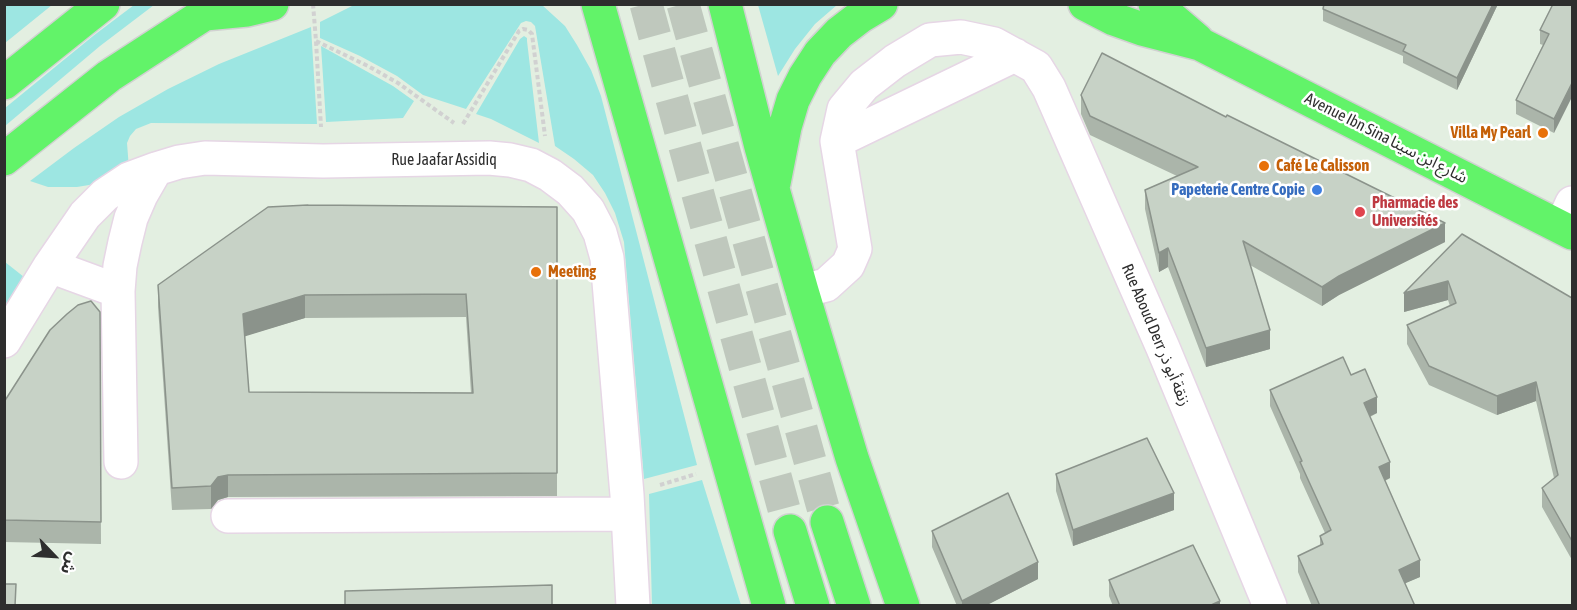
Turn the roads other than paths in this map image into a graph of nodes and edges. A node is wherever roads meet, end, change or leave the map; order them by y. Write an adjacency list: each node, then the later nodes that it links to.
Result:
1 (104, 4): 12 (main road)
2 (272, 4): 8 (main road)
3 (576, 4): 9 (main road)
4 (725, 4): 16 (main road)
5 (881, 4): 16 (main road)
6 (1155, 4): 10 (main road, Avenue Ibn Sina شارع ابن سينا)
7 (1085, 5): 10 (main road, Avenue Ibn Sina شارع ابن سينا)
8 (212, 9): 14 (main road)
9 (602, 19): 28 (main road)
10 (1200, 44): 17 (main road, Avenue Ibn Sina شارع ابن سينا)
11 (1025, 61): 13 (street); 13 (street); 32 (street, Rue Aboud Derr زنقة أبو ذر)
12 (4, 83)
13 (837, 141): 20 (street)
14 (4, 159)
15 (156, 169): 18 (street, Rue Jaafar Assidiq); 19 (street); 23 (street, Rue Jaafar Assidiq)
16 (773, 191): 20 (main road)
17 (1569, 221)
18 (50, 266): 19 (street); 21 (street, Rue Jaafar Assidiq)
19 (118, 291): 22 (street)
20 (802, 291): 31 (main road)
21 (4, 341)
22 (120, 462)
23 (628, 504): 24 (street); 27 (street, Rue Jaafar Assidiq)
24 (228, 516)
25 (827, 522): 30 (main road)
26 (790, 531): 29 (main road)
27 (633, 606)
28 (769, 606)
29 (813, 606)
30 (854, 606)
31 (903, 606)
32 (1270, 606)

